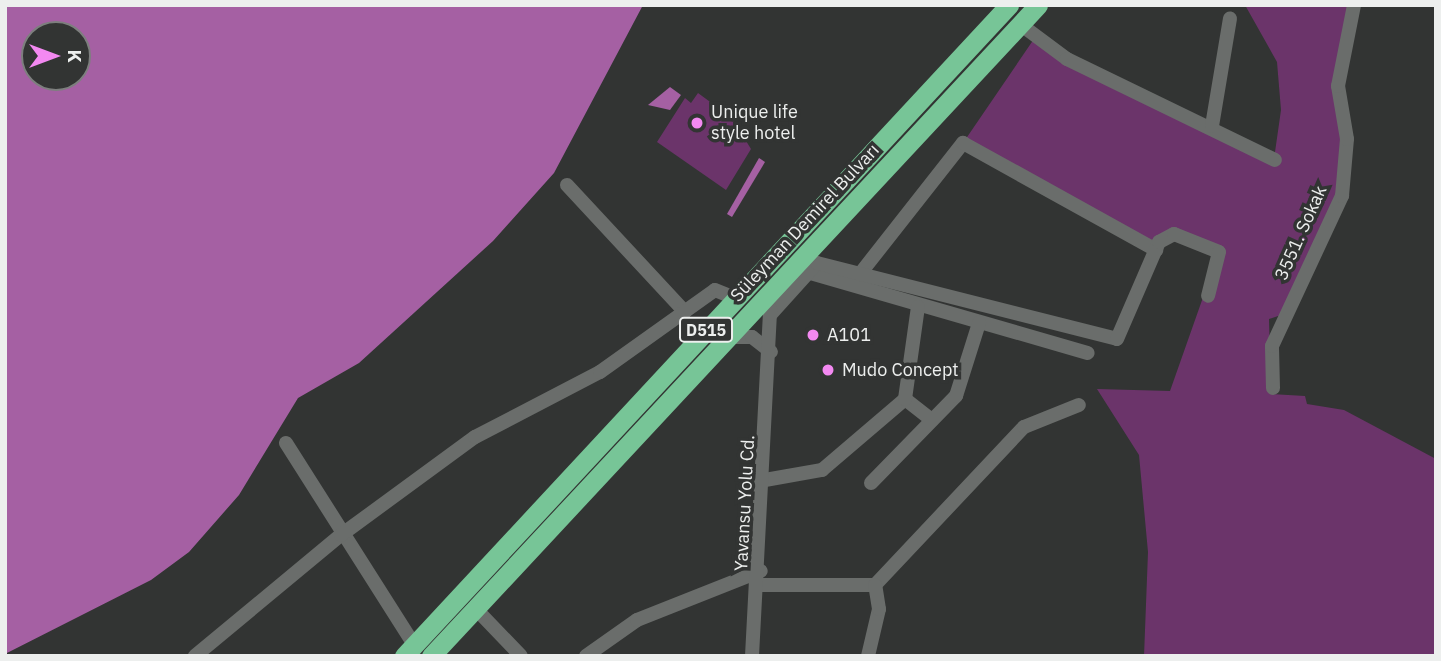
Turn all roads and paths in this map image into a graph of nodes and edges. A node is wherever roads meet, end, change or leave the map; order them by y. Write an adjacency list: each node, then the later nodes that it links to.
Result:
1 (1009, 5): 14 (highway, Süleyman Demirel Bulvarı / D515)
2 (1038, 5): 5 (highway, Süleyman Demirel Bulvarı / D515)
3 (1354, 5): 22 (street, 3551. Sokak)
4 (1230, 19): 6 (street)
5 (1020, 24): 6 (street); 12 (highway, Süleyman Demirel Bulvarı / D515)
6 (1212, 126): 7 (street)
7 (1275, 160)
8 (566, 185): 16 (street)
9 (1156, 250): 10 (street); 10 (street); 13 (street)
10 (863, 270): 11 (street)
11 (807, 272): 15 (street); 17 (street)
12 (769, 292): 17 (street, Yavansu Yolu Cd.); 19 (highway, Süleyman Demirel Bulvarı / D515)
13 (1208, 296)
14 (735, 298): 16 (street); 33 (highway, Süleyman Demirel Bulvarı / D515)
15 (918, 307): 18 (street); 23 (street)
16 (685, 312): 29 (street)
17 (770, 315): 20 (street, Yavansu Yolu Cd.)
18 (979, 323): 21 (street); 25 (street)
19 (727, 337): 20 (street); 32 (highway, Süleyman Demirel Bulvarı / D515)
20 (771, 352): 27 (street, Yavansu Yolu Cd.)
21 (1088, 353)
22 (1273, 388)
23 (905, 399): 25 (street); 27 (street)
24 (1079, 405): 31 (street)
25 (932, 420): 28 (street)
26 (286, 443): 29 (street)
27 (765, 480): 30 (street, Yavansu Yolu Cd.)
28 (870, 483)
29 (341, 535): 33 (street); 34 (street)
30 (761, 578): 31 (street); 36 (street); 37 (street, Yavansu Yolu Cd.)
31 (875, 585): 38 (street)
32 (475, 608): 33 (highway, Süleyman Demirel Bulvarı / D515); 35 (street)
33 (416, 652)
34 (195, 656)
35 (521, 656)
36 (586, 656)
37 (752, 656)
38 (869, 656)

